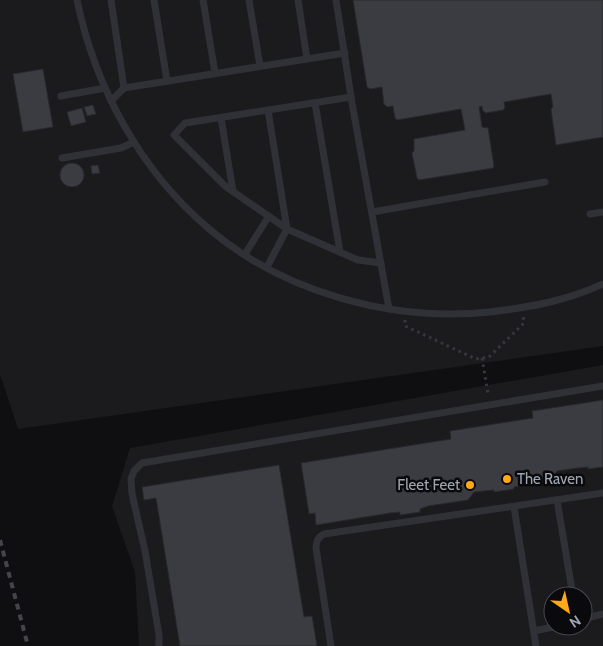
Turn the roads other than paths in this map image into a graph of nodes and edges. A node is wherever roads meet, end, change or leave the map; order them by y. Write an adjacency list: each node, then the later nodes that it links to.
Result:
1 (77, 0): 13 (lane)
2 (111, 0): 14 (lane)
3 (154, 0): 12 (lane)
4 (203, 0): 11 (lane)
5 (250, 0): 10 (lane)
6 (298, 0): 9 (lane)
7 (336, 0): 8 (lane)
8 (345, 54): 9 (lane); 16 (lane)
9 (307, 59): 10 (lane)
10 (260, 66): 11 (lane)
11 (215, 74): 12 (lane)
12 (167, 81): 14 (lane)
13 (105, 88): 15 (lane); 17 (lane)
14 (124, 88): 17 (lane)
15 (61, 96)
16 (351, 97): 18 (lane); 25 (lane)
17 (111, 101): 21 (lane)
18 (314, 103): 19 (lane); 30 (lane)
19 (268, 110): 20 (lane); 29 (lane)
20 (221, 118): 24 (lane); 24 (lane)
21 (134, 142): 22 (lane); 31 (lane)
22 (62, 158)
23 (545, 182): 25 (lane)
24 (233, 191): 28 (lane)
25 (372, 212): 32 (lane)
26 (603, 212): 27 (lane)
27 (590, 214)
28 (269, 216): 29 (lane); 31 (lane)
29 (287, 229): 30 (lane); 33 (lane)
30 (340, 252): 32 (lane)
31 (245, 254): 33 (lane)
32 (381, 263): 35 (lane)
33 (267, 267): 35 (lane)
34 (603, 284): 35 (lane)
35 (389, 309)
36 (603, 386): 43 (lane)
37 (603, 493): 38 (lane)
38 (557, 500): 39 (lane); 40 (lane)
39 (514, 507): 42 (lane); 44 (lane)
40 (571, 586)
41 (543, 629): 42 (lane)
42 (534, 631): 45 (lane)
43 (158, 646)
44 (331, 646)
45 (536, 646)

